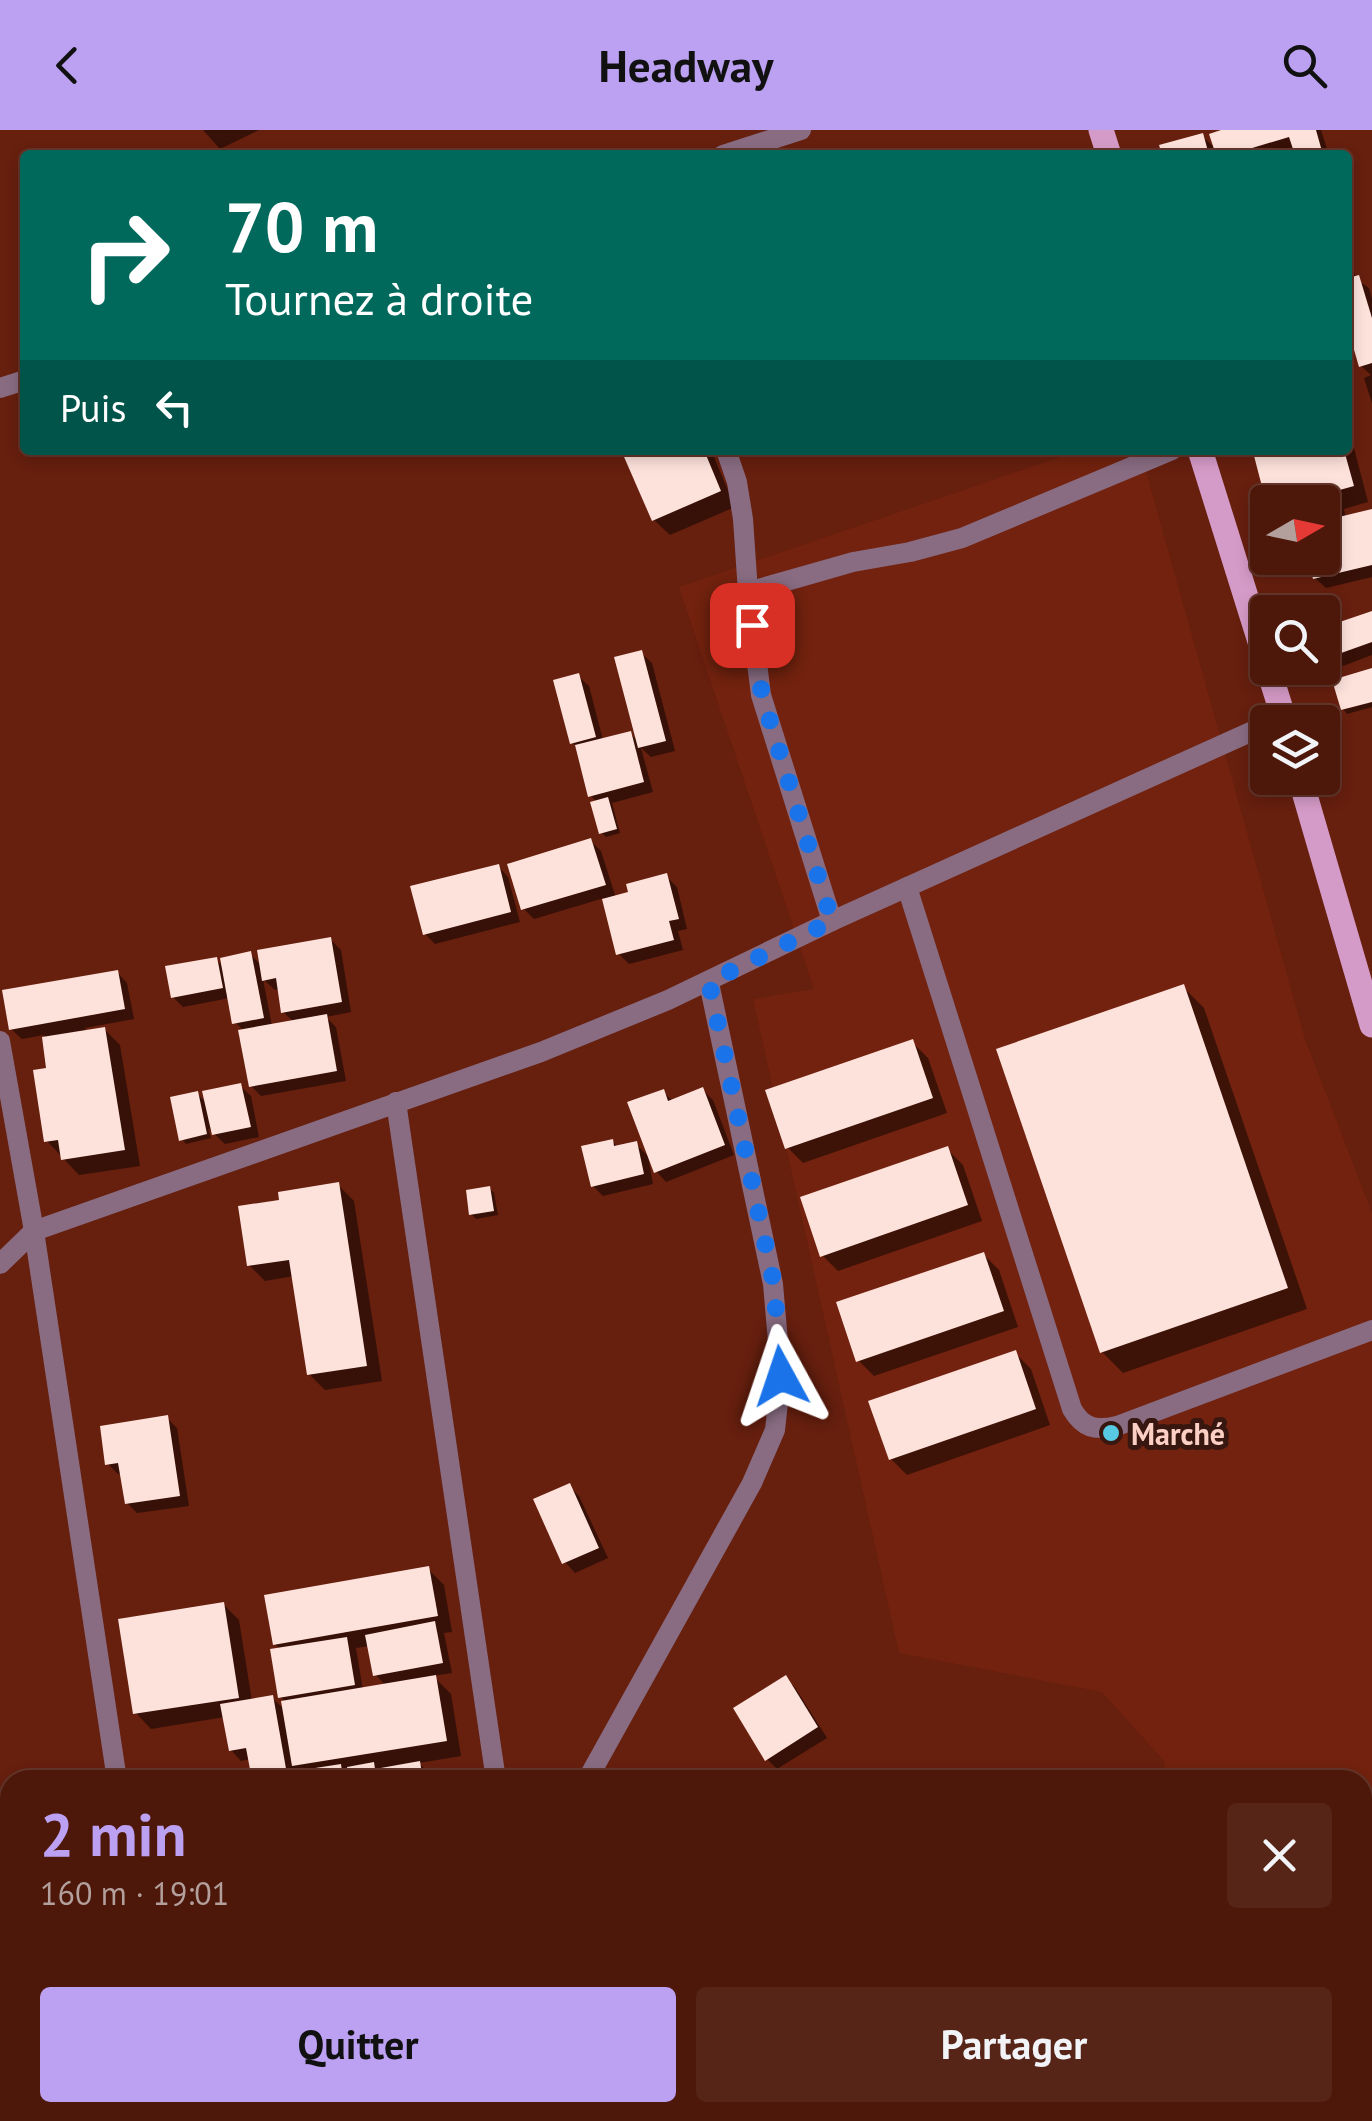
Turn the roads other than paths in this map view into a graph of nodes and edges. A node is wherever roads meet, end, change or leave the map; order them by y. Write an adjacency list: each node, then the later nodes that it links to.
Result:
1 (801, 130): 2 (street)
2 (739, 150)
3 (728, 455): 6 (street)
4 (1160, 455): 6 (street)
5 (1202, 455): 7 (main road)
6 (748, 592): 11 (street)
7 (1250, 610)
8 (1250, 734): 10 (street)
9 (1305, 795): 13 (main road)
10 (907, 887): 11 (street); 18 (street)
11 (832, 921): 12 (street)
12 (709, 982): 15 (street); 21 (street)
13 (1372, 1025)
14 (0, 1041): 16 (street)
15 (396, 1102): 16 (street); 20 (street)
16 (34, 1231): 17 (street); 19 (street)
17 (0, 1264)
18 (1372, 1330)
19 (115, 1770)
20 (495, 1770)
21 (593, 1770)

